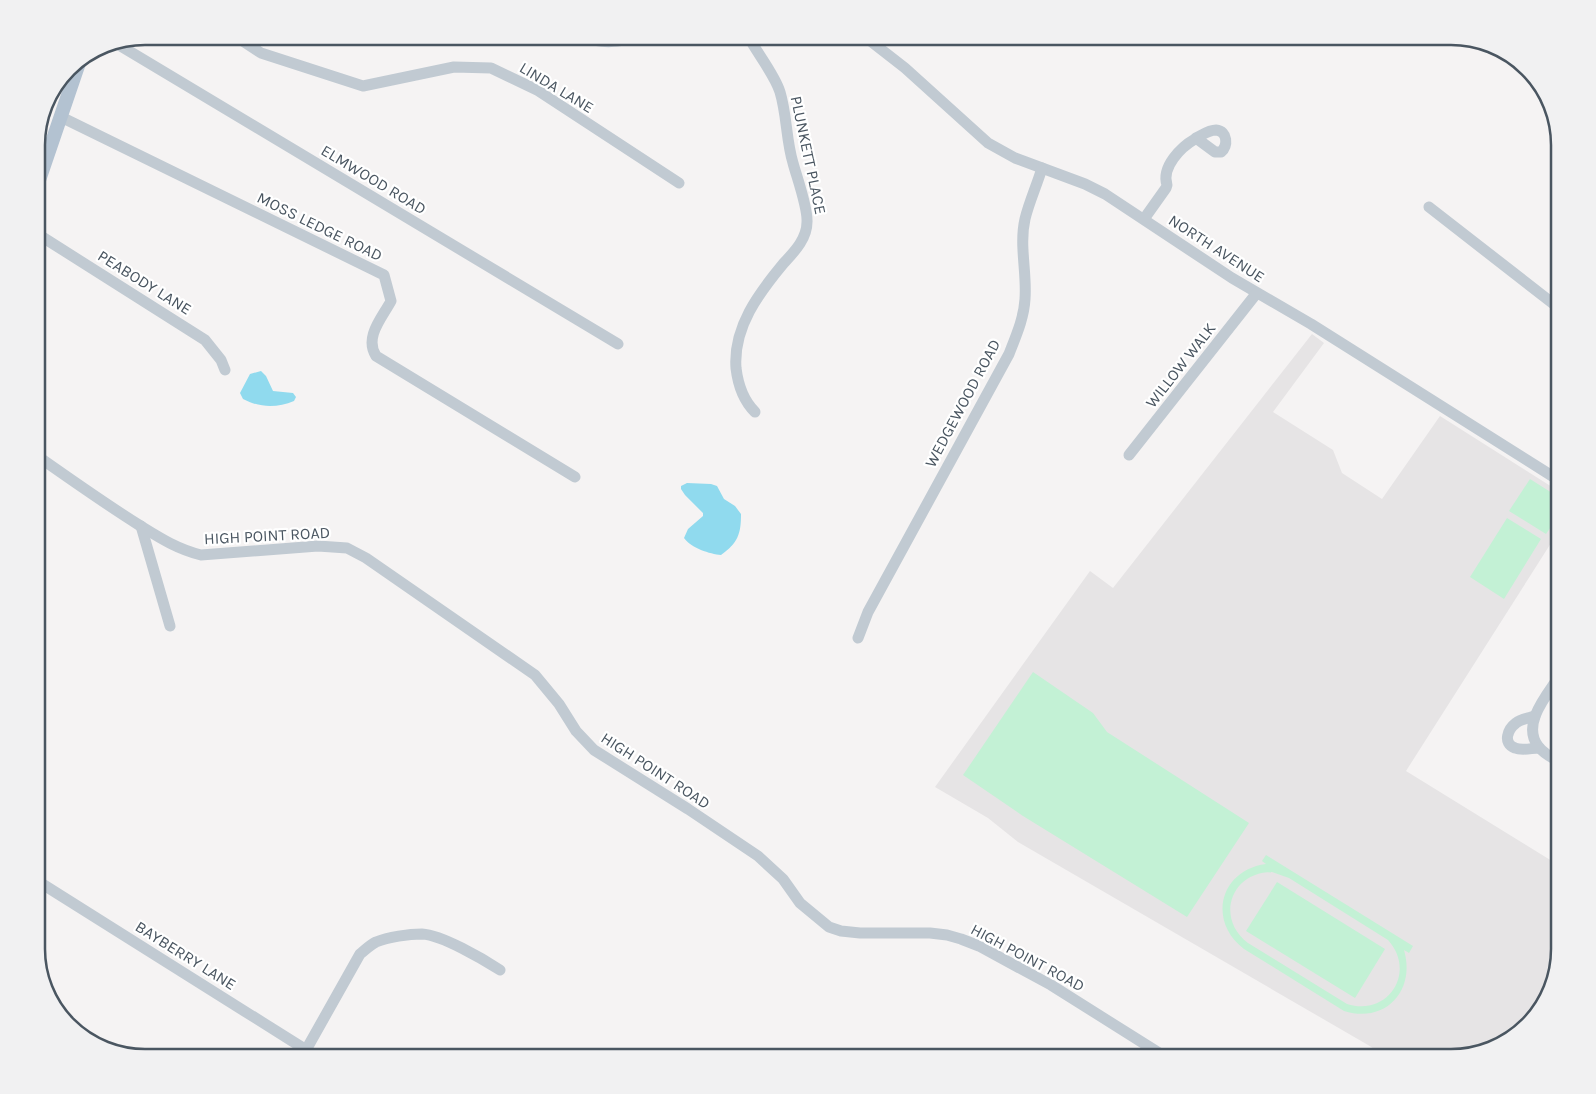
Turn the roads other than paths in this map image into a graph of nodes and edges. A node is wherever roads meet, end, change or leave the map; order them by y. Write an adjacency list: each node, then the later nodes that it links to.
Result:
1 (249, 45): 10 (street, LINDA LANE)
2 (753, 45): 18 (street, PLUNKETT PLACE)
3 (876, 45): 9 (street, NORTH AVENUE)
4 (123, 47): 16 (street, ELMWOOD ROAD)
5 (75, 73): 6 (main road)
6 (61, 117): 8 (main road); 22 (street, MOSS LEDGE ROAD)
7 (1196, 138): 12 (street)
8 (45, 162)
9 (1042, 168): 12 (street, NORTH AVENUE); 25 (street, WEDGEWOOD ROAD)
10 (679, 183)
11 (1429, 207): 15 (street)
12 (1144, 219): 14 (street, NORTH AVENUE)
13 (45, 239): 17 (street, PEABODY LANE)
14 (1256, 294): 19 (street, WILLOW WALK); 21 (street, NORTH AVENUE)
15 (1551, 302)
16 (618, 344)
17 (225, 370)
18 (755, 412)
19 (1129, 455)
20 (45, 461): 23 (street, HIGH POINT ROAD)
21 (1551, 475)
22 (575, 477)
23 (141, 526): 24 (street); 34 (street, HIGH POINT ROAD)
24 (170, 626)
25 (858, 638)
26 (1551, 690): 27 (street)
27 (1535, 716): 28 (street); 28 (street)
28 (1539, 748): 29 (street)
29 (1551, 756)
30 (45, 886): 32 (street, BAYBERRY LANE)
31 (500, 970): 33 (street)
32 (304, 1049)
33 (307, 1049)
34 (1153, 1049)

